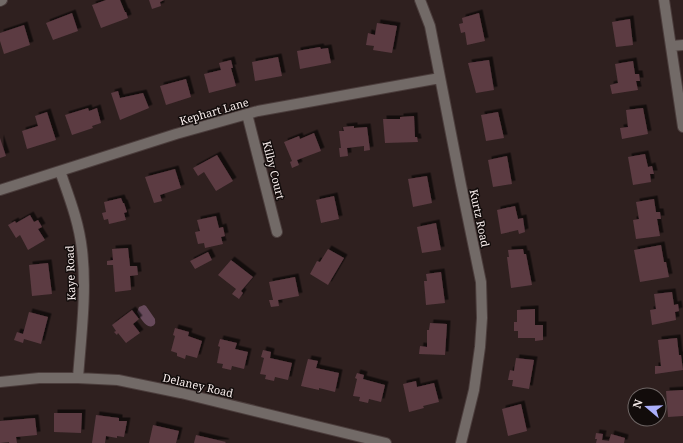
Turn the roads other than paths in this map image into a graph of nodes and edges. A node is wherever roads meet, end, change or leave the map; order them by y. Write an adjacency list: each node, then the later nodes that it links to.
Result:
1 (420, 0): 5 (street, Kurtz Road)
2 (664, 0): 4 (street)
3 (683, 45): 4 (street)
4 (670, 46): 7 (street)
5 (440, 78): 6 (street, Kephart Lane); 14 (street, Kurtz Road)
6 (248, 114): 8 (street, Kephart Lane); 10 (street, Kilby Court)
7 (683, 127)
8 (60, 171): 9 (street, Kephart Lane); 11 (street, Kaye Road)
9 (0, 190)
10 (277, 232)
11 (78, 378): 12 (street, Delaney Road); 13 (street, Delaney Road)
12 (0, 382)
13 (386, 443)
14 (461, 443)

